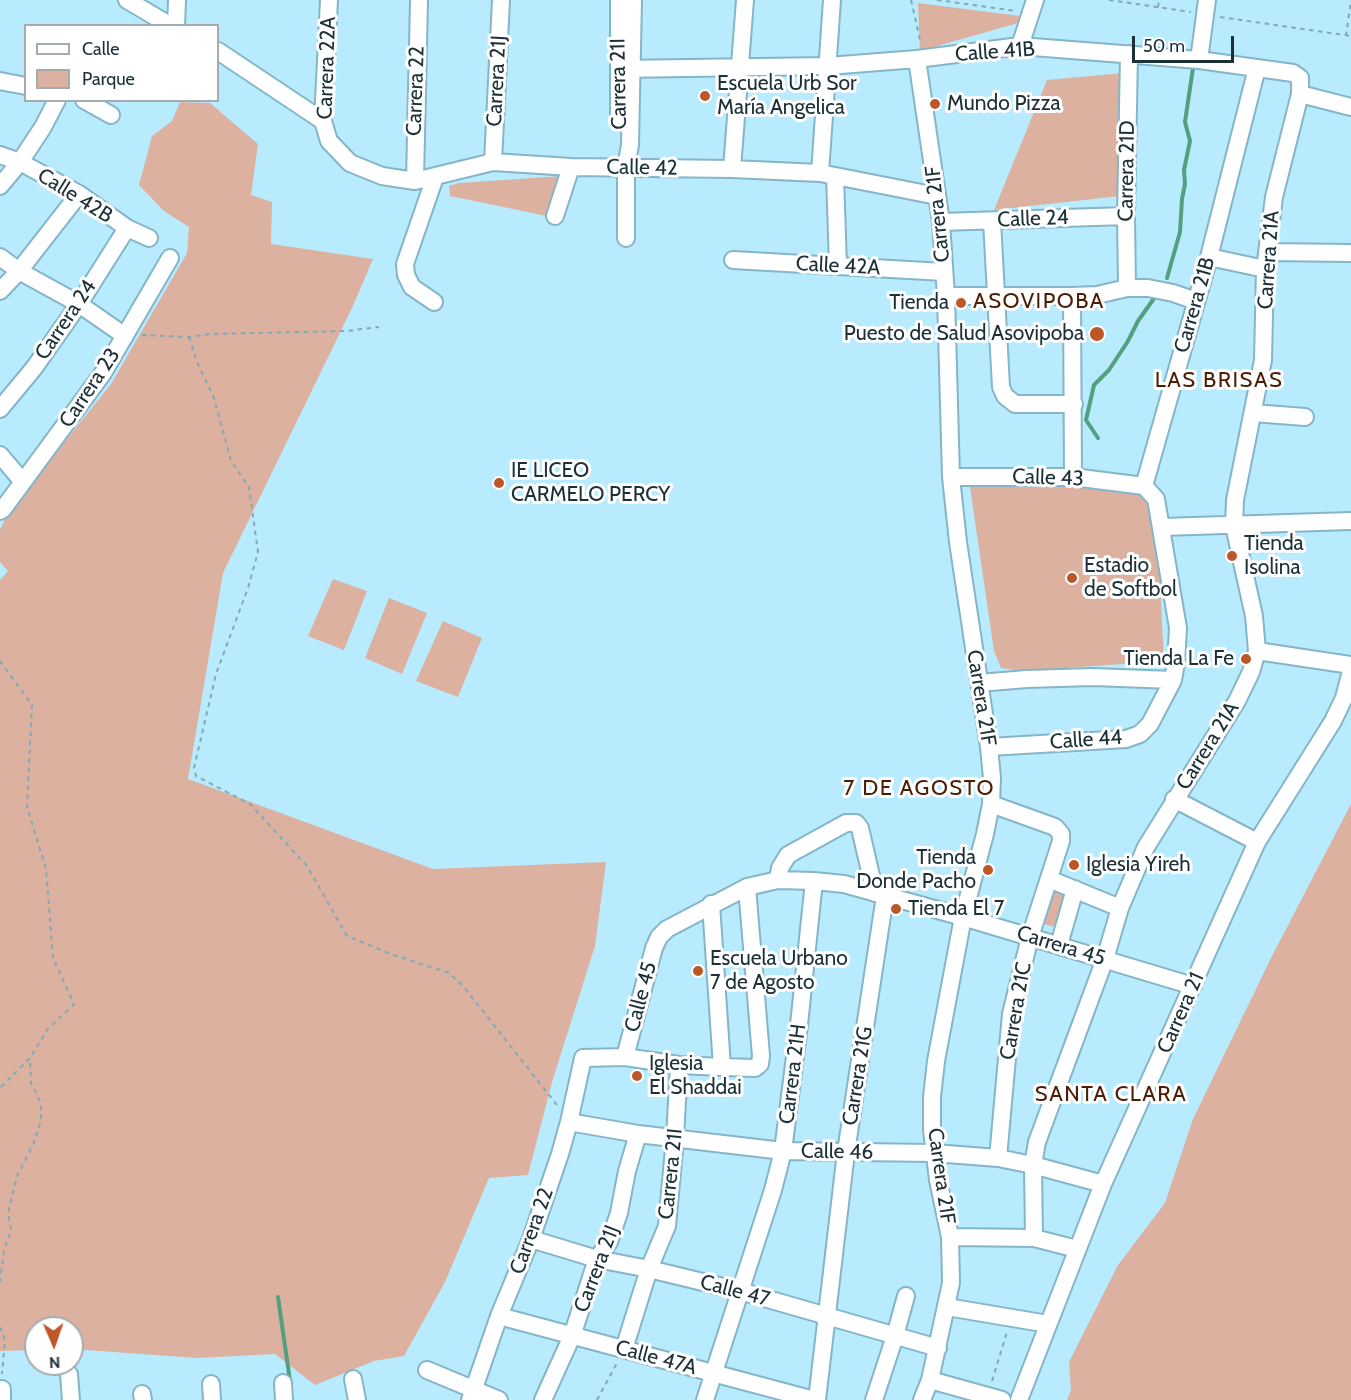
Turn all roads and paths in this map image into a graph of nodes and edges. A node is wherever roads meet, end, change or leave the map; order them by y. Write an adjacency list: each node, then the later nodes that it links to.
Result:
1 (127, 0): 18 (street)
2 (177, 0): 19 (street)
3 (329, 0): 38 (street, Carrera 22A)
4 (419, 0): 48 (street, Carrera 22)
5 (501, 0): 41 (street, Carrera 21J)
6 (619, 0): 30 (street, Carrera 21I)
7 (633, 0): 30 (street, Carrera 21I)
8 (744, 0): 27 (street)
9 (832, 0): 28 (street)
10 (911, 0): 25 (path)
11 (937, 0): 15 (path)
12 (1109, 0): 16 (path)
13 (1159, 0): 16 (path)
14 (1351, 0): 20 (path)
15 (1033, 7): 22 (street)
16 (1158, 7): 17 (path)
17 (1206, 7): 20 (path); 26 (street)
18 (170, 24)
19 (174, 24)
20 (1346, 36): 21 (path)
21 (1351, 36)
22 (1020, 46): 24 (street, Calle 41B); 25 (street, Calle 41B)
23 (219, 52): 38 (street)
24 (1130, 54): 26 (street, Calle 41B); 53 (street, Carrera 21D)
25 (921, 59): 28 (street, Calle 41B); 51 (street, Carrera 21F)
26 (1199, 60): 29 (street, Calle 41B)
27 (740, 66): 28 (street, Calle 41B); 30 (street, Calle 41B); 45 (street)
28 (828, 66): 46 (street)
29 (1257, 68): 33 (street, Calle 41B); 61 (street, Carrera 21B)
30 (625, 69): 44 (street, Carrera 21I)
31 (0, 81): 32 (street)
32 (24, 86)
33 (1300, 94): 36 (street); 64 (street, Carrera 21A)
34 (56, 102): 40 (street)
35 (88, 102): 37 (street)
36 (1351, 107)
37 (111, 115)
38 (323, 121): 42 (street, Carrera 22A)
39 (0, 155): 40 (street, Calle 42B)
40 (20, 162): 49 (street); 50 (street, Calle 42B)
41 (493, 162): 43 (street, Calle 42); 47 (street, Calle 42)
42 (350, 163): 48 (street, Calle 42)
43 (571, 167): 44 (street, Calle 42); 52 (street)
44 (626, 167): 45 (street, Calle 42); 58 (street, Carrera 21I)
45 (732, 169): 46 (street, Calle 42)
46 (827, 175): 51 (street, Calle 42); 65 (street)
47 (435, 177): 48 (street, Calle 42); 74 (street)
48 (415, 181)
49 (0, 186)
50 (79, 194): 56 (street, Calle 42B); 66 (street)
51 (937, 196): 55 (street, Carrera 21F)
52 (555, 216)
53 (1125, 216): 54 (street, Calle 24); 68 (street, Carrera 21D)
54 (992, 220): 55 (street, Calle 24); 71 (street)
55 (940, 222): 67 (street, Carrera 21F)
56 (127, 228): 57 (street, Calle 42B); 75 (street, Carrera 24)
57 (149, 238)
58 (626, 238)
59 (1351, 253): 64 (street)
60 (0, 257): 66 (street)
61 (1209, 257): 64 (street); 73 (street, Carrera 21B)
62 (170, 258): 77 (street, Carrera 23)
63 (732, 260): 65 (street, Calle 42A)
64 (1266, 260): 81 (street, Carrera 21A)
65 (838, 266): 67 (street, Calle 42A)
66 (19, 271): 69 (street); 75 (street)
67 (944, 272): 70 (street, Carrera 21F)
68 (1127, 288): 72 (street); 73 (street)
69 (0, 291)
70 (946, 296): 71 (street); 84 (street, Carrera 21F)
71 (996, 296): 72 (street); 79 (street)
72 (1072, 296): 79 (street)
73 (1196, 301): 87 (street, Carrera 21B)
74 (434, 302)
75 (79, 304): 77 (street); 80 (street, Carrera 24)
76 (380, 327): 78 (path)
77 (125, 336): 78 (path); 86 (street, Carrera 23)
78 (189, 337): 122 (path)
79 (1074, 404): 85 (street)
80 (0, 408)
81 (1253, 413): 82 (street); 90 (street, Carrera 21A)
82 (1305, 417)
83 (0, 455): 86 (street)
84 (951, 477): 85 (street, Calle 43); 97 (street, Carrera 21F)
85 (1073, 477): 87 (street, Calle 43)
86 (23, 482): 88 (street, Carrera 23)
87 (1144, 486): 91 (street)
88 (0, 511)
89 (1351, 521): 90 (street)
90 (1234, 526): 91 (street); 92 (street, Carrera 21A)
91 (1162, 527): 96 (street)
92 (1257, 651): 94 (street); 99 (street, Carrera 21A)
93 (0, 661): 116 (path)
94 (1351, 665)
95 (1351, 671): 101 (street, Carrera 21)
96 (1173, 680): 97 (street); 98 (street, Calle 44)
97 (979, 683): 98 (street, Carrera 21F)
98 (989, 747): 100 (street, Carrera 21F)
99 (1174, 799): 101 (street); 109 (street, Carrera 21A)
100 (991, 804): 102 (street, Carrera 21C); 110 (street, Carrera 21F)
101 (1257, 842): 115 (street, Carrera 21)
102 (1049, 879): 106 (street); 112 (street, Carrera 21C)
103 (778, 880): 104 (street, Carrera 45); 105 (street, Carrera 45); 107 (street)
104 (814, 881): 107 (street, Carrera 45); 125 (street, Carrera 21H)
105 (747, 886): 108 (street, Carrera 45); 120 (street, Calle 45)
106 (1075, 889): 109 (street); 113 (street)
107 (880, 895): 110 (street, Carrera 45); 126 (street, Carrera 21G)
108 (711, 904): 111 (street, Carrera 45); 120 (street)
109 (1120, 908): 114 (street, Carrera 21A)
110 (963, 917): 112 (street, Carrera 45); 127 (street, Carrera 21F)
111 (659, 937): 118 (street, Calle 45)
112 (1030, 937): 113 (street, Carrera 45); 128 (street, Carrera 21C)
113 (1059, 945): 114 (street, Carrera 45)
114 (1105, 959): 115 (street, Carrera 45); 129 (street, Carrera 21A)
115 (1194, 986): 130 (street, Carrera 21)
116 (30, 1058): 121 (path); 137 (path)
117 (584, 1058): 118 (street, Calle 45); 122 (street, Carrera 22)
118 (625, 1058): 119 (street, Calle 45)
119 (679, 1065): 120 (street, Calle 45); 124 (street, Carrera 21I)
120 (722, 1067)
121 (0, 1088)
122 (569, 1122): 123 (street, Calle 46); 133 (street, Carrera 22)
123 (638, 1134): 124 (street, Calle 46); 135 (street, Carrera 21J)
124 (675, 1138): 125 (street, Calle 46); 136 (street, Carrera 21I)
125 (783, 1151): 126 (street, Calle 46); 138 (street, Carrera 21H)
126 (846, 1152): 127 (street, Calle 46); 142 (street, Carrera 21G)
127 (934, 1153): 128 (street, Calle 46); 131 (street, Carrera 21F)
128 (998, 1158): 129 (street, Calle 46)
129 (1033, 1165): 130 (street, Calle 46); 132 (street, Carrera 21A)
130 (1103, 1184): 134 (street, Carrera 21)
131 (950, 1237): 132 (street); 140 (street, Carrera 21F)
132 (1034, 1238): 134 (street)
133 (531, 1239): 135 (street, Calle 47); 141 (street, Carrera 22)
134 (1077, 1249): 144 (street, Carrera 21)
135 (597, 1259): 136 (street, Calle 47); 146 (street, Carrera 21J)
136 (649, 1269): 138 (street, Calle 47); 149 (street, Carrera 21I)
137 (0, 1282)
138 (740, 1291): 142 (street, Calle 47); 151 (street, Carrera 21H)
139 (906, 1296): 147 (street)
140 (947, 1307): 143 (street); 148 (street, Carrera 21F)
141 (499, 1316): 146 (street, Calle 47A); 156 (street, Carrera 22)
142 (828, 1317): 147 (street, Calle 47); 165 (street, Carrera 21G)
143 (1012, 1318): 144 (street); 158 (path)
144 (1048, 1324): 168 (street, Carrera 21)
145 (0, 1327): 157 (path)
146 (572, 1336): 149 (street, Calle 47A); 162 (street, Carrera 21J)
147 (895, 1336): 148 (street, Calle 47); 166 (street)
148 (938, 1348): 154 (street, Carrera 21F)
149 (624, 1349): 151 (street, Calle 47A); 163 (path)
150 (427, 1370): 156 (street)
151 (713, 1373): 155 (street, Calle 47A); 164 (street, Carrera 21H)
152 (69, 1376): 159 (street)
153 (353, 1379): 160 (street)
154 (930, 1380): 158 (street); 167 (street, Carrera 21F)
155 (760, 1393): 165 (street, Calle 47A)
156 (472, 1394): 161 (street)
157 (2, 1395)
158 (995, 1398)
159 (71, 1400)
160 (357, 1400)
161 (500, 1400)
162 (543, 1400)
163 (597, 1400)
164 (705, 1400)
165 (815, 1400)
166 (874, 1400)
167 (922, 1400)
168 (1019, 1400)

